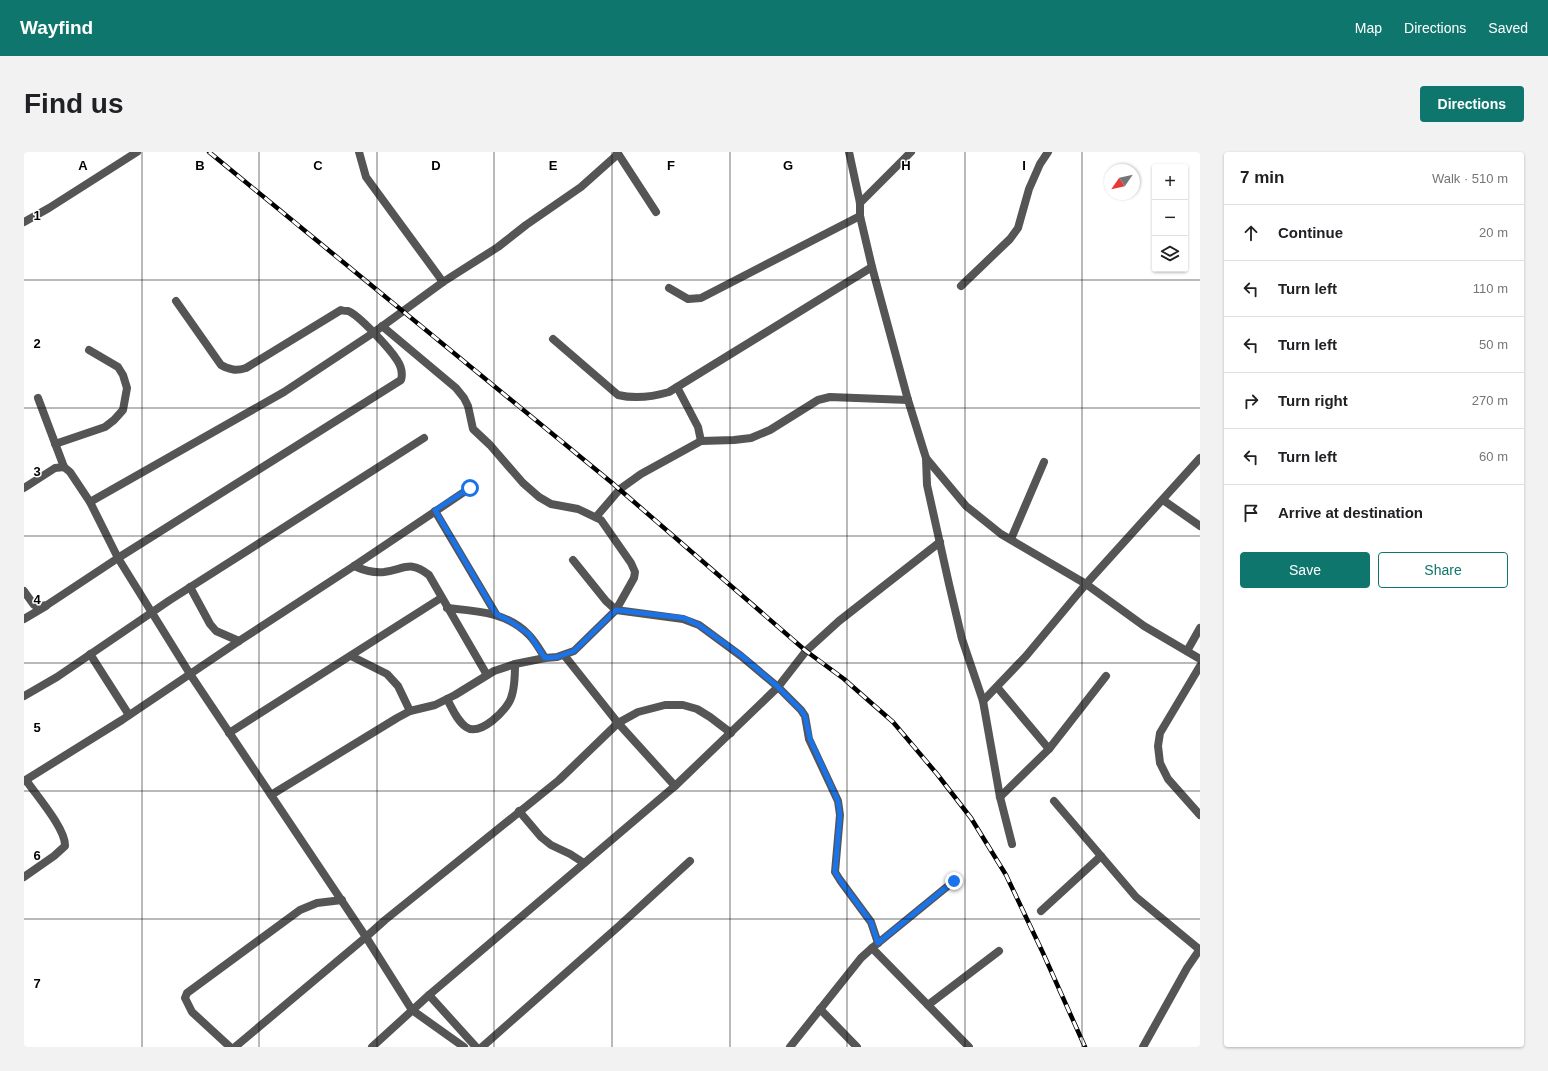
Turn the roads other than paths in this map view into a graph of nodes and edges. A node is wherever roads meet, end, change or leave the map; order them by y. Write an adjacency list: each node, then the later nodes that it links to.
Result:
1 (137, 152): 10 (street)
2 (359, 152): 12 (street)
3 (849, 152): 7 (street)
4 (911, 152): 7 (street)
5 (1048, 152): 13 (street)
6 (618, 153): 8 (street); 12 (street)
7 (860, 203): 9 (street)
8 (656, 212)
9 (860, 216): 11 (street); 14 (street)
10 (24, 222)
11 (872, 267): 20 (street); 22 (street)
12 (443, 282): 16 (street)
13 (961, 286)
14 (669, 288)
15 (176, 301): 17 (street)
16 (382, 326): 17 (street); 35 (street)
17 (373, 332): 33 (street); 39 (street)
18 (553, 339): 20 (street)
19 (89, 350): 25 (street)
20 (677, 387): 24 (street)
21 (38, 398): 25 (street)
22 (908, 400): 24 (street); 26 (street)
23 (424, 438): 43 (street)
24 (701, 441): 35 (street)
25 (55, 444): 29 (street)
26 (926, 458): 37 (street); 38 (street)
27 (1200, 458): 32 (street)
28 (1044, 462): 37 (street)
29 (64, 467): 30 (street); 33 (street)
30 (24, 488)
31 (470, 488): 34 (street)
32 (1163, 500): 36 (street); 42 (street)
33 (90, 502): 39 (street)
34 (435, 510): 41 (street); 50 (street)
35 (596, 517): 48 (street)
36 (1200, 526)
37 (1010, 539): 42 (street)
38 (940, 542): 66 (street); 69 (street)
39 (118, 558): 46 (street); 49 (street)
40 (572, 560): 48 (street)
41 (354, 566): 45 (street); 53 (street)
42 (1086, 584): 54 (street); 65 (street)
43 (190, 587): 49 (street); 53 (street)
44 (24, 591): 46 (street)
45 (441, 598): 47 (street); 57 (street)
46 (47, 605): 51 (street)
47 (447, 608): 50 (street); 63 (street)
48 (616, 610): 56 (street); 66 (street)
49 (152, 612): 55 (street); 62 (street)
50 (496, 614): 58 (street)
51 (24, 619)
52 (1200, 628): 54 (street)
53 (238, 641): 62 (street)
54 (1187, 651): 59 (street)
55 (90, 654): 67 (street); 71 (street)
56 (564, 655): 58 (street); 72 (street)
57 (351, 656): 70 (street); 73 (street)
58 (545, 658): 60 (street)
59 (1200, 659)
60 (515, 664): 63 (street); 68 (street)
61 (1200, 666): 82 (street)
62 (190, 674): 71 (street); 73 (street)
63 (487, 675): 68 (street)
64 (1106, 676): 75 (street)
65 (997, 686): 69 (street); 75 (street)
66 (778, 687): 74 (street); 92 (street)
67 (24, 696)
68 (447, 699): 70 (street)
69 (983, 701): 79 (street)
70 (410, 712): 78 (street)
71 (129, 715): 76 (street)
72 (618, 723): 74 (street); 77 (street); 81 (street)
73 (229, 733): 78 (street)
74 (731, 733): 77 (street)
75 (1049, 749): 79 (street)
76 (25, 781): 87 (street)
77 (675, 786): 86 (street)
78 (271, 795): 89 (street)
79 (1000, 797): 83 (street)
80 (1054, 801): 84 (street)
81 (519, 810): 86 (street); 91 (street)
82 (1200, 815)
83 (1012, 844)
84 (1101, 856): 90 (street); 93 (street)
85 (690, 861): 104 (street)
86 (584, 863): 95 (street)
87 (24, 877)
88 (954, 881): 92 (street)
89 (342, 900): 91 (street); 99 (street)
90 (1041, 910)
91 (366, 937): 98 (street); 100 (street)
92 (875, 945): 96 (street); 97 (street)
93 (1200, 950): 108 (street)
94 (999, 951): 96 (street)
95 (429, 995): 98 (street); 103 (street)
96 (928, 1005): 107 (street)
97 (820, 1009): 105 (street); 106 (street)
98 (412, 1010): 101 (street); 102 (street)
99 (230, 1047)
100 (235, 1047)
101 (372, 1047)
102 (464, 1047)
103 (476, 1047)
104 (482, 1047)
105 (790, 1047)
106 (857, 1047)
107 (969, 1047)
108 (1143, 1047)

